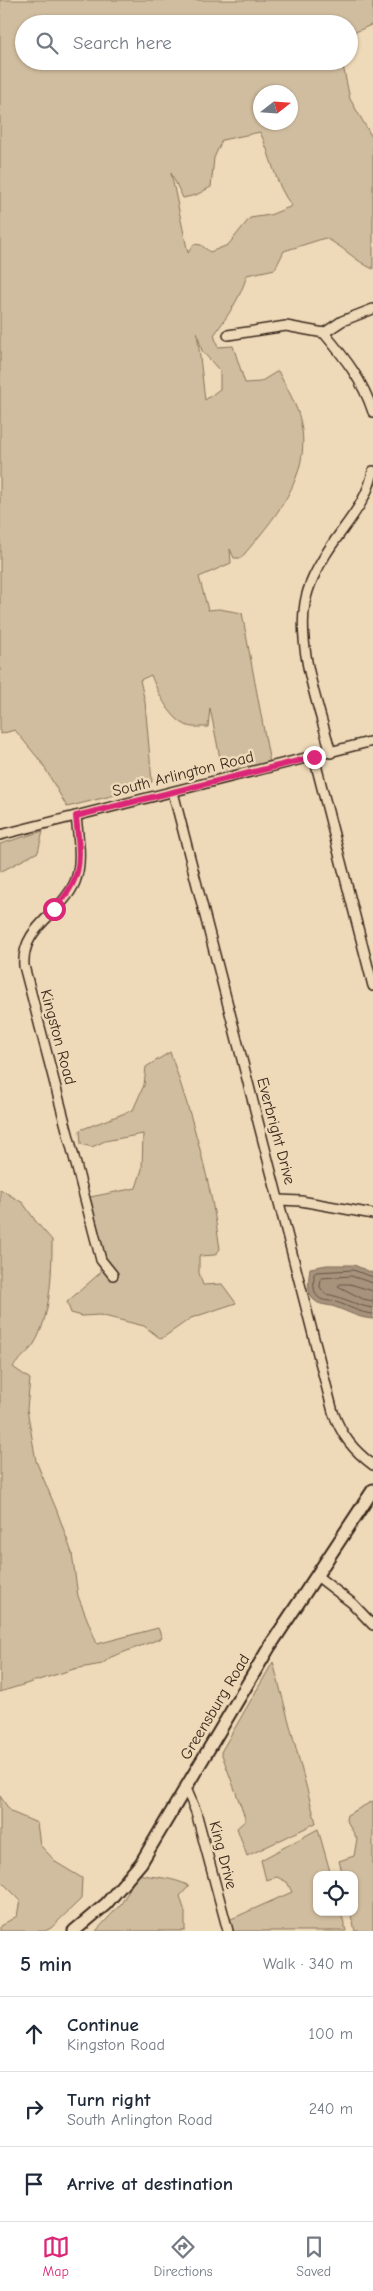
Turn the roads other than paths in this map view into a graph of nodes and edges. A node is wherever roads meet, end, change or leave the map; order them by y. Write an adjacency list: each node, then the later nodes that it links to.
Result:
1 (373, 309): 2 (street)
2 (324, 333): 3 (street); 4 (street)
3 (228, 334)
4 (373, 412)
5 (373, 471): 7 (street)
6 (373, 741): 7 (street, South Arlington Road)
7 (330, 752): 8 (street, South Arlington Road)
8 (314, 757): 9 (street, South Arlington Road); 12 (street)
9 (173, 792): 10 (street, South Arlington Road); 13 (street, Everbright Drive)
10 (76, 816): 11 (street, South Arlington Road); 15 (street, Kingston Road)
11 (0, 835)
12 (373, 986)
13 (279, 1200): 14 (street); 16 (street, Everbright Drive)
14 (373, 1214)
15 (113, 1275)
16 (373, 1464)
17 (373, 1490): 18 (main road, Greensburg Road)
18 (316, 1576): 19 (street); 20 (main road, Greensburg Road)
19 (373, 1625)
20 (186, 1788): 21 (main road, Greensburg Road); 22 (street, King Drive)
21 (74, 1931)
22 (228, 1931)

